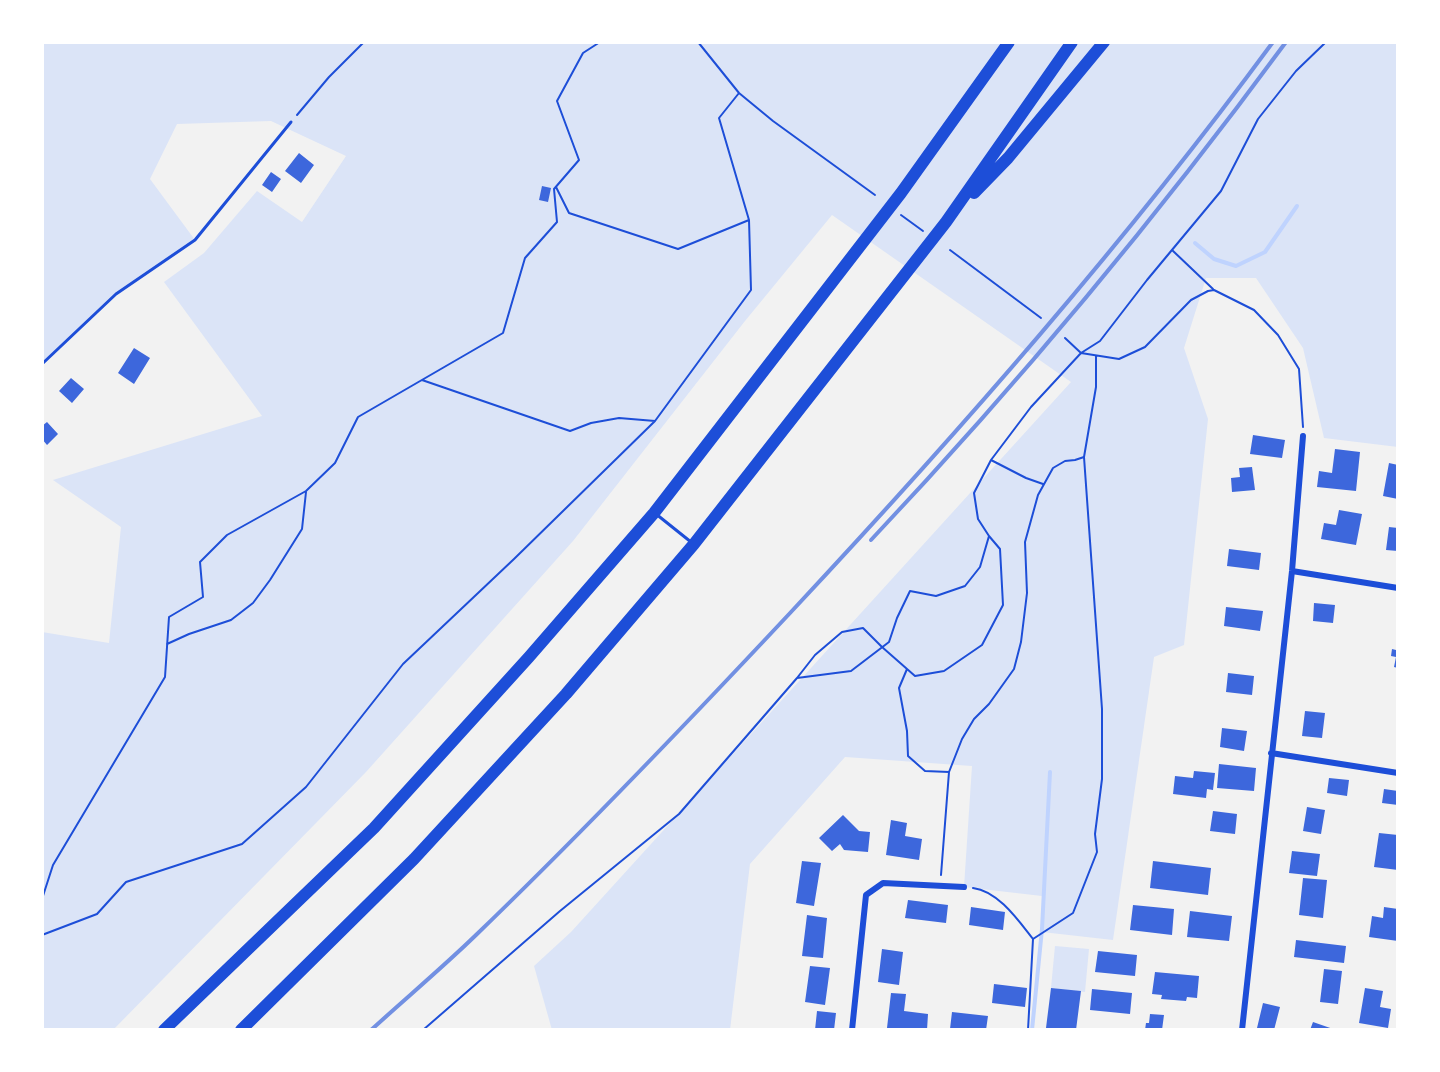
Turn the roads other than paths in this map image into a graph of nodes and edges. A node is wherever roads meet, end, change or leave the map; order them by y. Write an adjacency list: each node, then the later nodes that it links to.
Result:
1 (1009, 42): 8 (highway)
2 (1072, 42): 5 (highway)
3 (1104, 42): 5 (highway)
4 (291, 122): 6 (lane)
5 (946, 222): 9 (highway)
6 (42, 364)
7 (1303, 436): 10 (street)
8 (654, 513): 9 (lane); 15 (highway)
9 (694, 544): 16 (highway)
10 (1292, 571): 11 (street); 12 (street)
11 (1398, 588)
12 (1271, 753): 13 (street); 18 (street)
13 (1398, 773)
14 (964, 888): 17 (street)
15 (164, 1030)
16 (241, 1030)
17 (852, 1030)
18 (1242, 1030)

